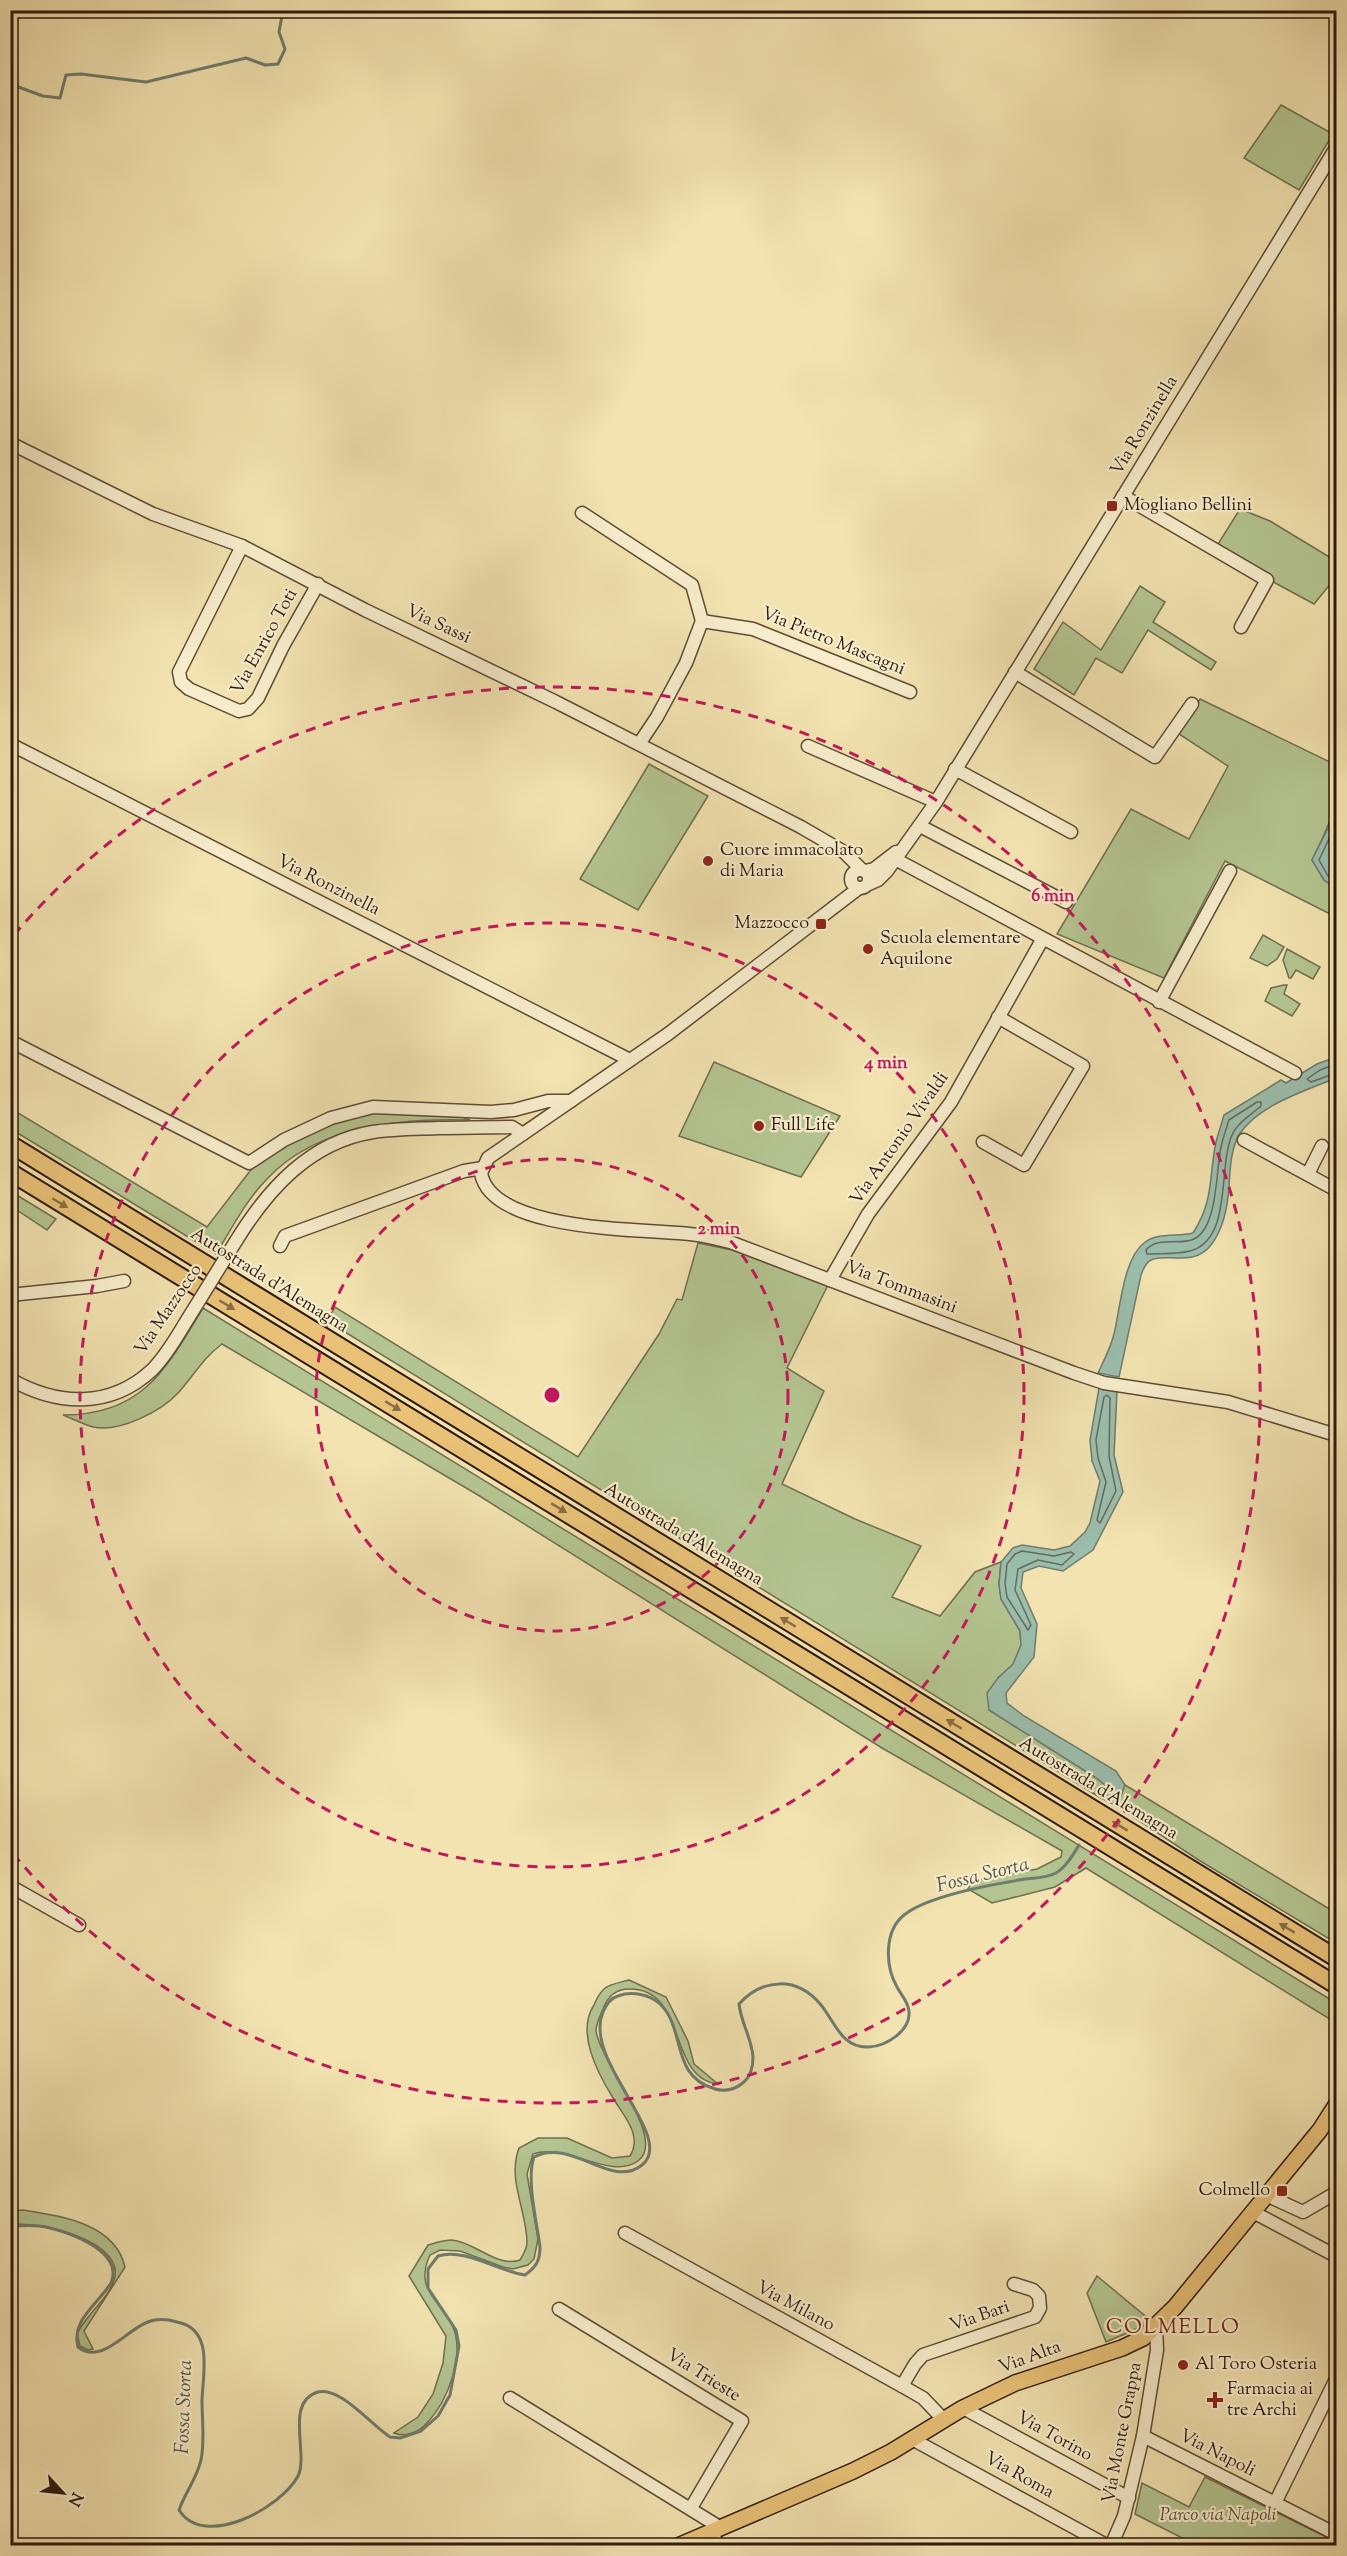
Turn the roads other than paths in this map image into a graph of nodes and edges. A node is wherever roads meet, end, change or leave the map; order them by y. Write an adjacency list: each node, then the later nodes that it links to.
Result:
1 (1336, 148): 3 (street, Via Ronzinella)
2 (10, 443): 5 (street, Via Sassi)
3 (1123, 496): 8 (street); 9 (street, Via Ronzinella)
4 (582, 513): 7 (street)
5 (242, 546): 6 (street, Via Sassi); 6 (street, Via Enrico Toti)
6 (318, 584): 13 (street, Via Sassi)
7 (702, 621): 10 (street, Via Pietro Mascagni); 13 (street)
8 (1241, 627)
9 (1015, 672): 11 (street); 15 (street, Via Ronzinella)
10 (910, 692)
11 (1192, 704)
12 (10, 744): 28 (street, Via Ronzinella)
13 (639, 744): 22 (street, Via Sassi)
14 (808, 746): 16 (street)
15 (955, 769): 16 (street, Via Ronzinella); 18 (street)
16 (936, 802): 17 (street, Via Ronzinella)
17 (920, 826): 19 (street, Via Ronzinella); 23 (street)
18 (1071, 832)
19 (906, 844): 20 (street, Via Ronzinella); 22 (street, Via Ronzinella)
20 (895, 859): 22 (street, Via Ronzinella); 24 (street)
21 (1230, 871): 25 (street)
22 (860, 878): 28 (street, Via Ronzinella)
23 (1066, 902)
24 (1042, 940): 25 (street); 26 (street, Via Antonio Vivaldi)
25 (1159, 1002): 29 (street)
26 (998, 1017): 33 (street); 41 (street, Via Antonio Vivaldi)
27 (10, 1041): 30 (street)
28 (630, 1060): 30 (street, Via Ronzinella)
29 (1295, 1073)
30 (572, 1101): 31 (street, Via Ronzinella)
31 (523, 1134): 36 (street, Via Ronzinella); 44 (street, Via Mazzocco, bridge)
32 (1244, 1140): 38 (street)
33 (983, 1142)
34 (10, 1144): 48 (highway, Autostrada d'Alemagna, one-way to 34)
35 (1322, 1146): 38 (street)
36 (485, 1163): 40 (street, Via Ronzinella); 41 (street, Via Tommasini)
37 (10, 1172): 49 (highway, one-way to 49)
38 (1308, 1174): 39 (street)
39 (1336, 1190)
40 (280, 1246)
41 (830, 1280): 45 (street, Via Tommasini)
42 (124, 1281): 43 (street)
43 (10, 1295)
44 (10, 1379)
45 (1336, 1435)
46 (10, 1886): 47 (street)
47 (79, 1925)
48 (1336, 1958)
49 (1336, 1984)
50 (1336, 2105): 51 (main road, Via Alta)
51 (1266, 2195): 52 (street); 53 (main road, Via Alta)
52 (1336, 2196)
53 (1252, 2212): 55 (street); 58 (main road, Via Alta)
54 (625, 2233): 60 (street, Via Milano)
55 (1336, 2256)
56 (1014, 2284): 60 (street, Via Bari)
57 (559, 2309): 68 (street, Via Trieste)
58 (1156, 2325): 62 (main road, Via Alta); 64 (street, Via Monte Grappa)
59 (1336, 2379): 67 (street)
60 (902, 2386): 63 (street, Via Milano)
61 (510, 2398): 68 (street)
62 (963, 2408): 63 (main road, Via Alta); 66 (street, Via Torino)
63 (944, 2420): 65 (main road, Via Alta)
64 (1143, 2436): 66 (street, Via Monte Grappa); 67 (street, Via Napoli)
65 (912, 2439): 70 (main road, Via Alta); 72 (street, Via Roma)
66 (1129, 2498): 72 (street, Via Monte Grappa)
67 (1275, 2503): 69 (street, Via Napoli)
68 (691, 2508): 70 (street)
69 (1336, 2534)
70 (717, 2535): 71 (main road, Via Alta)
71 (678, 2546)
72 (1109, 2546)

